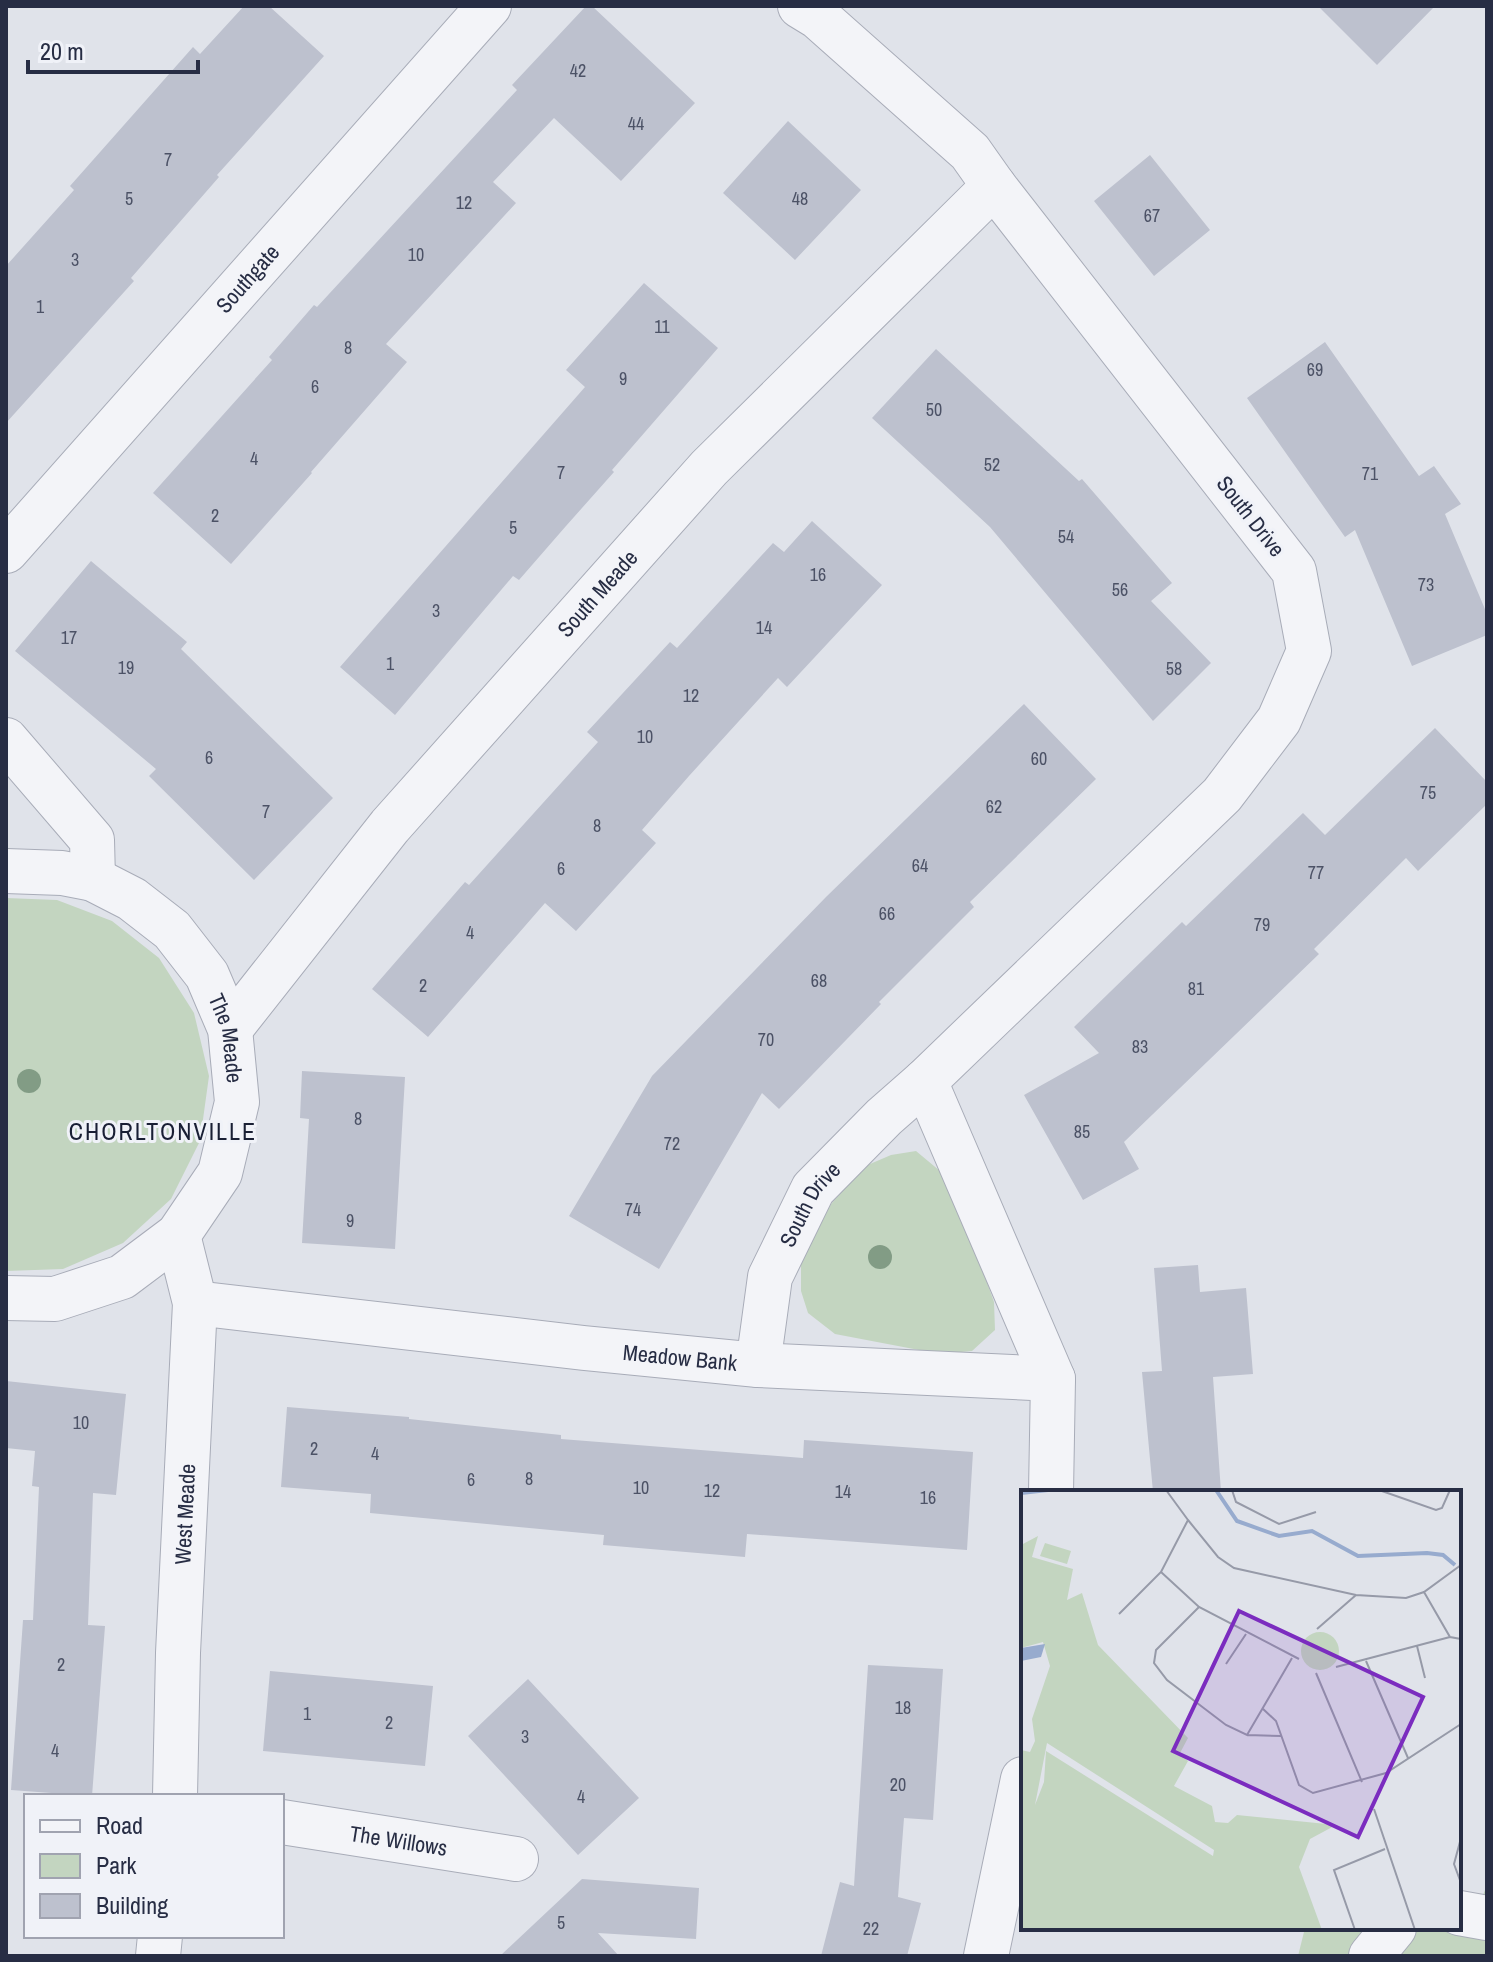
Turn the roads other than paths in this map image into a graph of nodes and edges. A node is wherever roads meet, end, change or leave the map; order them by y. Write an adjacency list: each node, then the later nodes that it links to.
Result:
1 (489, 6): 4 (street, Southgate)
2 (800, 6): 3 (street, South Drive)
3 (994, 186): 8 (street, South Meade); 9 (street, South Drive)
4 (6, 551)
5 (6, 740): 7 (street)
6 (6, 871): 7 (street, The Meade)
7 (93, 879): 8 (street, The Meade)
8 (230, 1029): 10 (street, The Meade)
9 (925, 1081): 13 (street, South Drive); 14 (street)
10 (178, 1235): 11 (street, The Meade); 12 (street, West Meade)
11 (6, 1298)
12 (195, 1303): 13 (street, Meadow Bank); 17 (street, West Meade)
13 (758, 1365): 14 (street, Meadow Bank)
14 (1053, 1379): 15 (street)
15 (1051, 1490)
16 (1021, 1789): 23 (street)
17 (175, 1794)
18 (284, 1822): 19 (street, The Willows)
19 (516, 1859)
20 (1461, 1913): 21 (street)
21 (1487, 1918)
22 (1392, 1930): 24 (street)
23 (986, 1956)
24 (1371, 1956)

